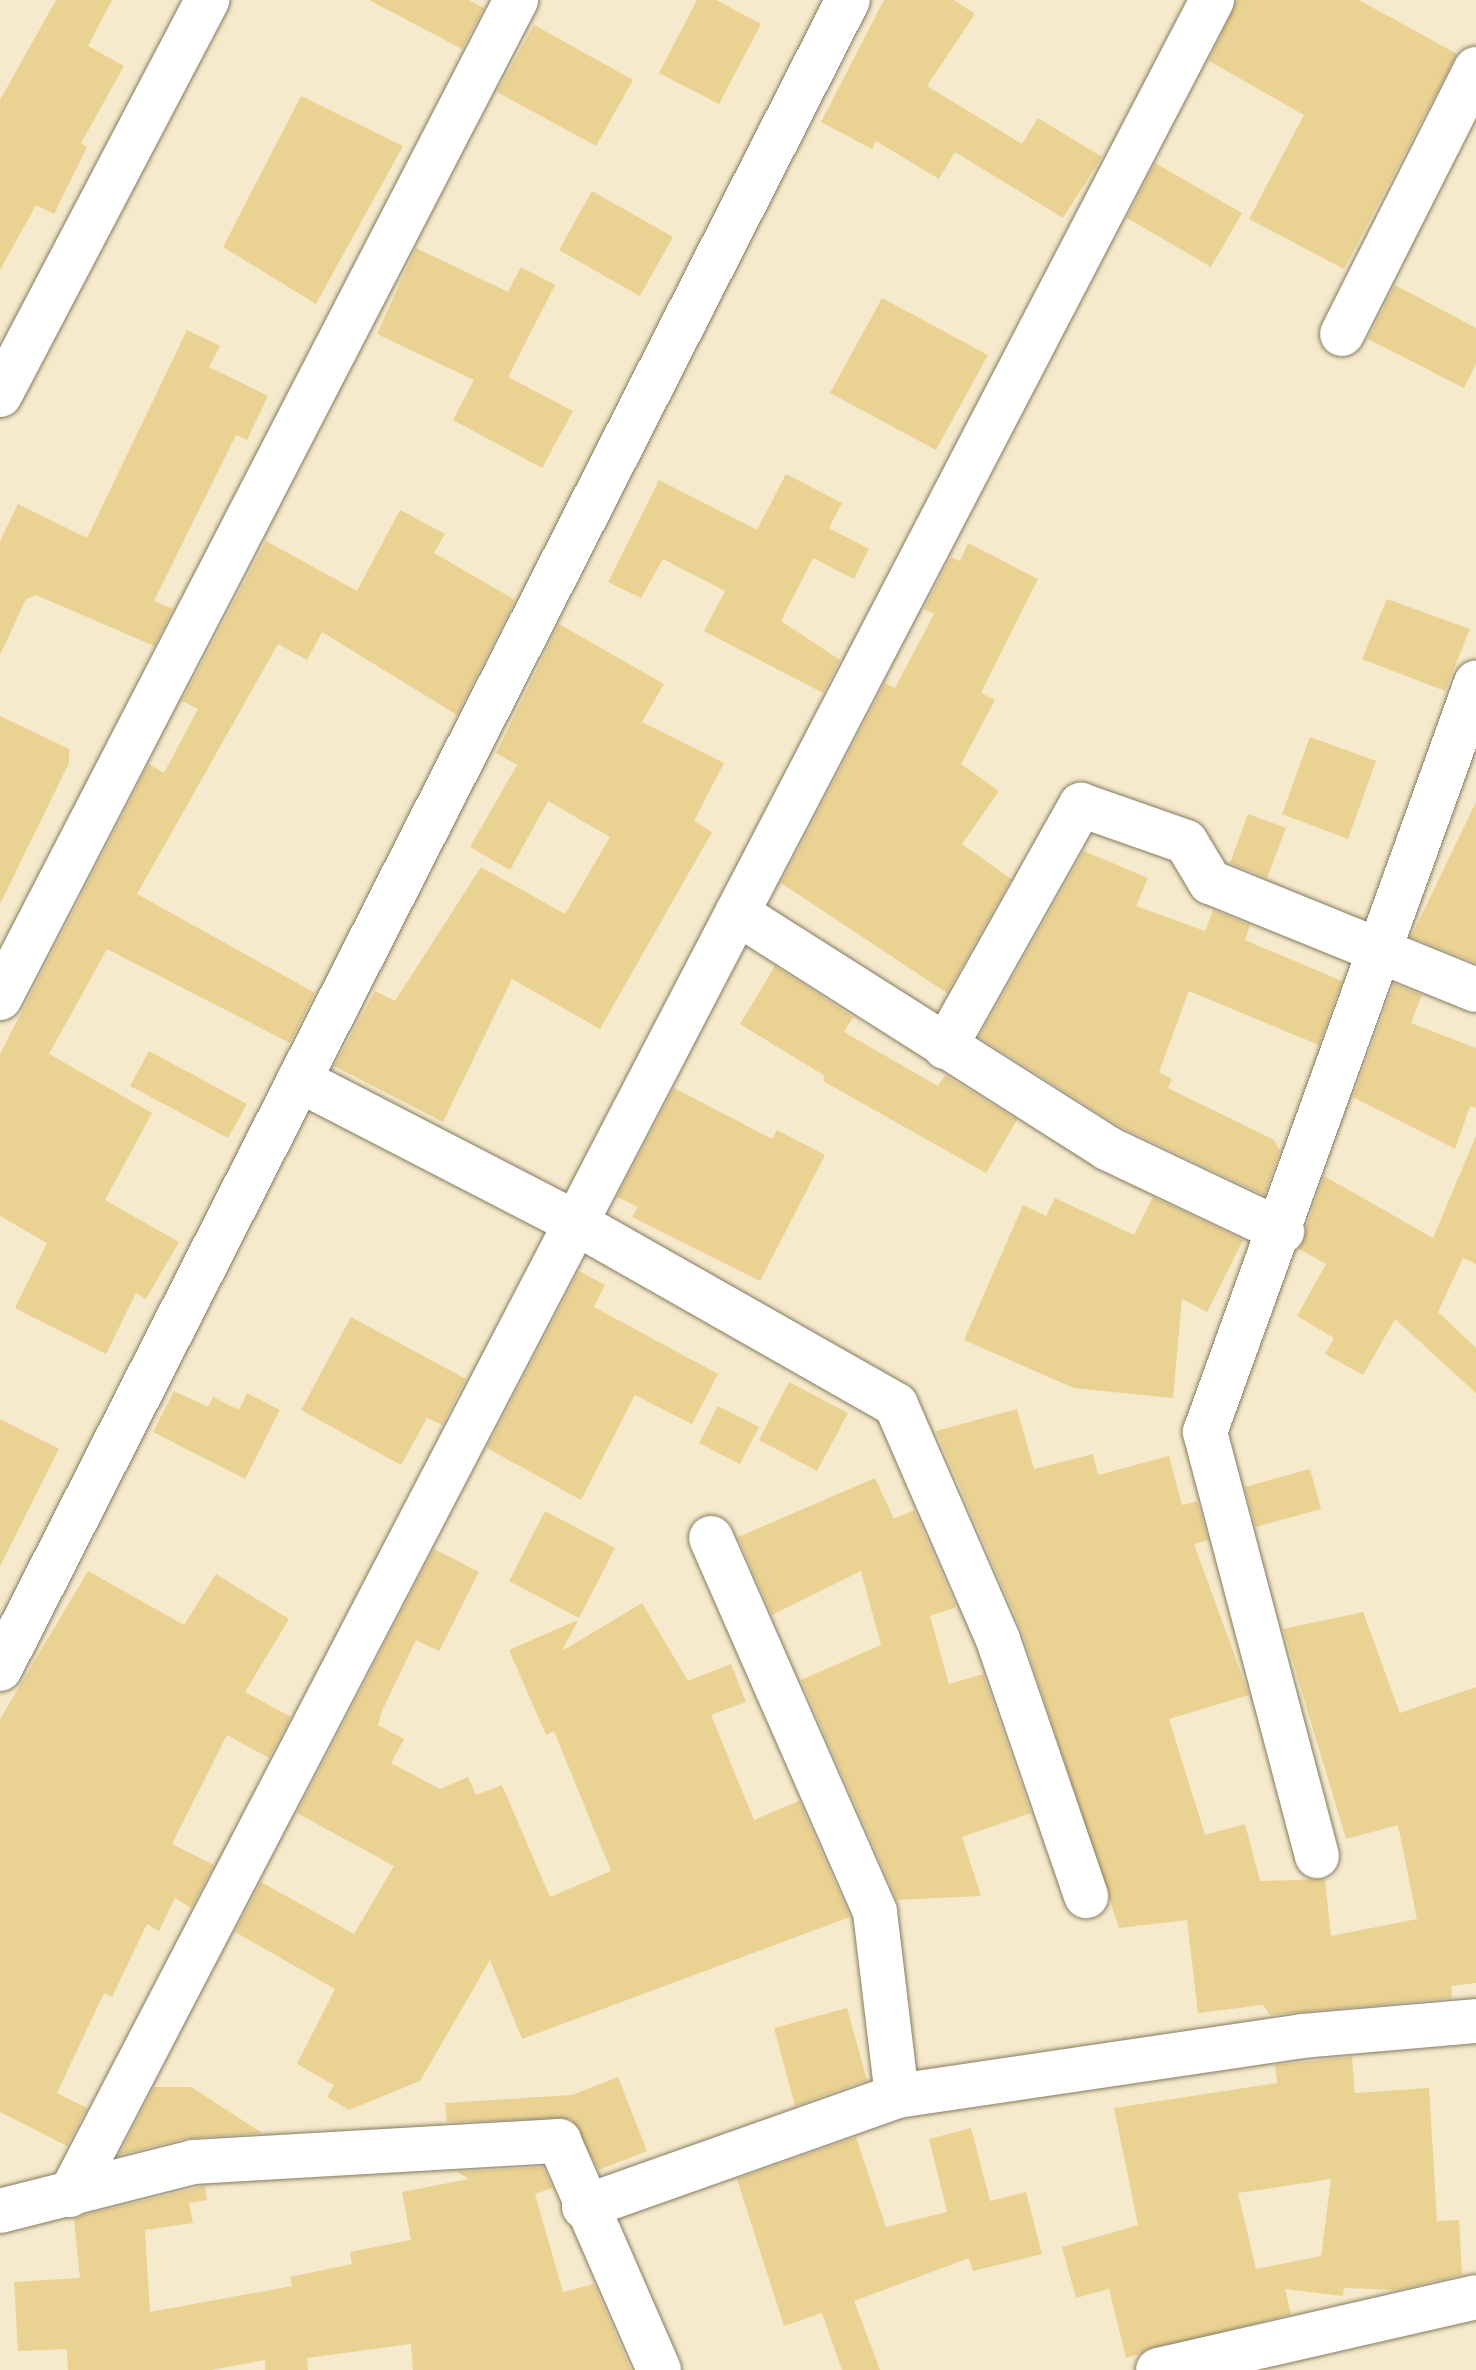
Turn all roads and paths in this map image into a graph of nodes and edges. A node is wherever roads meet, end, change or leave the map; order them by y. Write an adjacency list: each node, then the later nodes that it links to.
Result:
1 (207, 0): 7 (street)
2 (516, 0): 12 (street)
3 (848, 0): 14 (street)
4 (1212, 0): 9 (street)
5 (1476, 69): 6 (street)
6 (1342, 334)
7 (0, 395)
8 (1476, 683): 10 (street)
9 (737, 913): 13 (street); 15 (street)
10 (1375, 947): 11 (street); 13 (street); 16 (street)
11 (1476, 990)
12 (0, 998)
13 (945, 1047): 16 (street)
14 (299, 1080): 15 (street); 18 (street)
15 (576, 1223): 20 (street); 23 (street)
16 (1282, 1231): 19 (street)
17 (711, 1538): 22 (street)
18 (0, 1669)
19 (1317, 1856)
20 (1086, 1896)
21 (1476, 2021): 22 (street)
22 (897, 2096): 24 (street)
23 (70, 2195): 24 (street); 25 (street)
24 (584, 2207): 27 (street)
25 (0, 2211)
26 (1476, 2297): 28 (street)
27 (659, 2370)
28 (1158, 2370)

